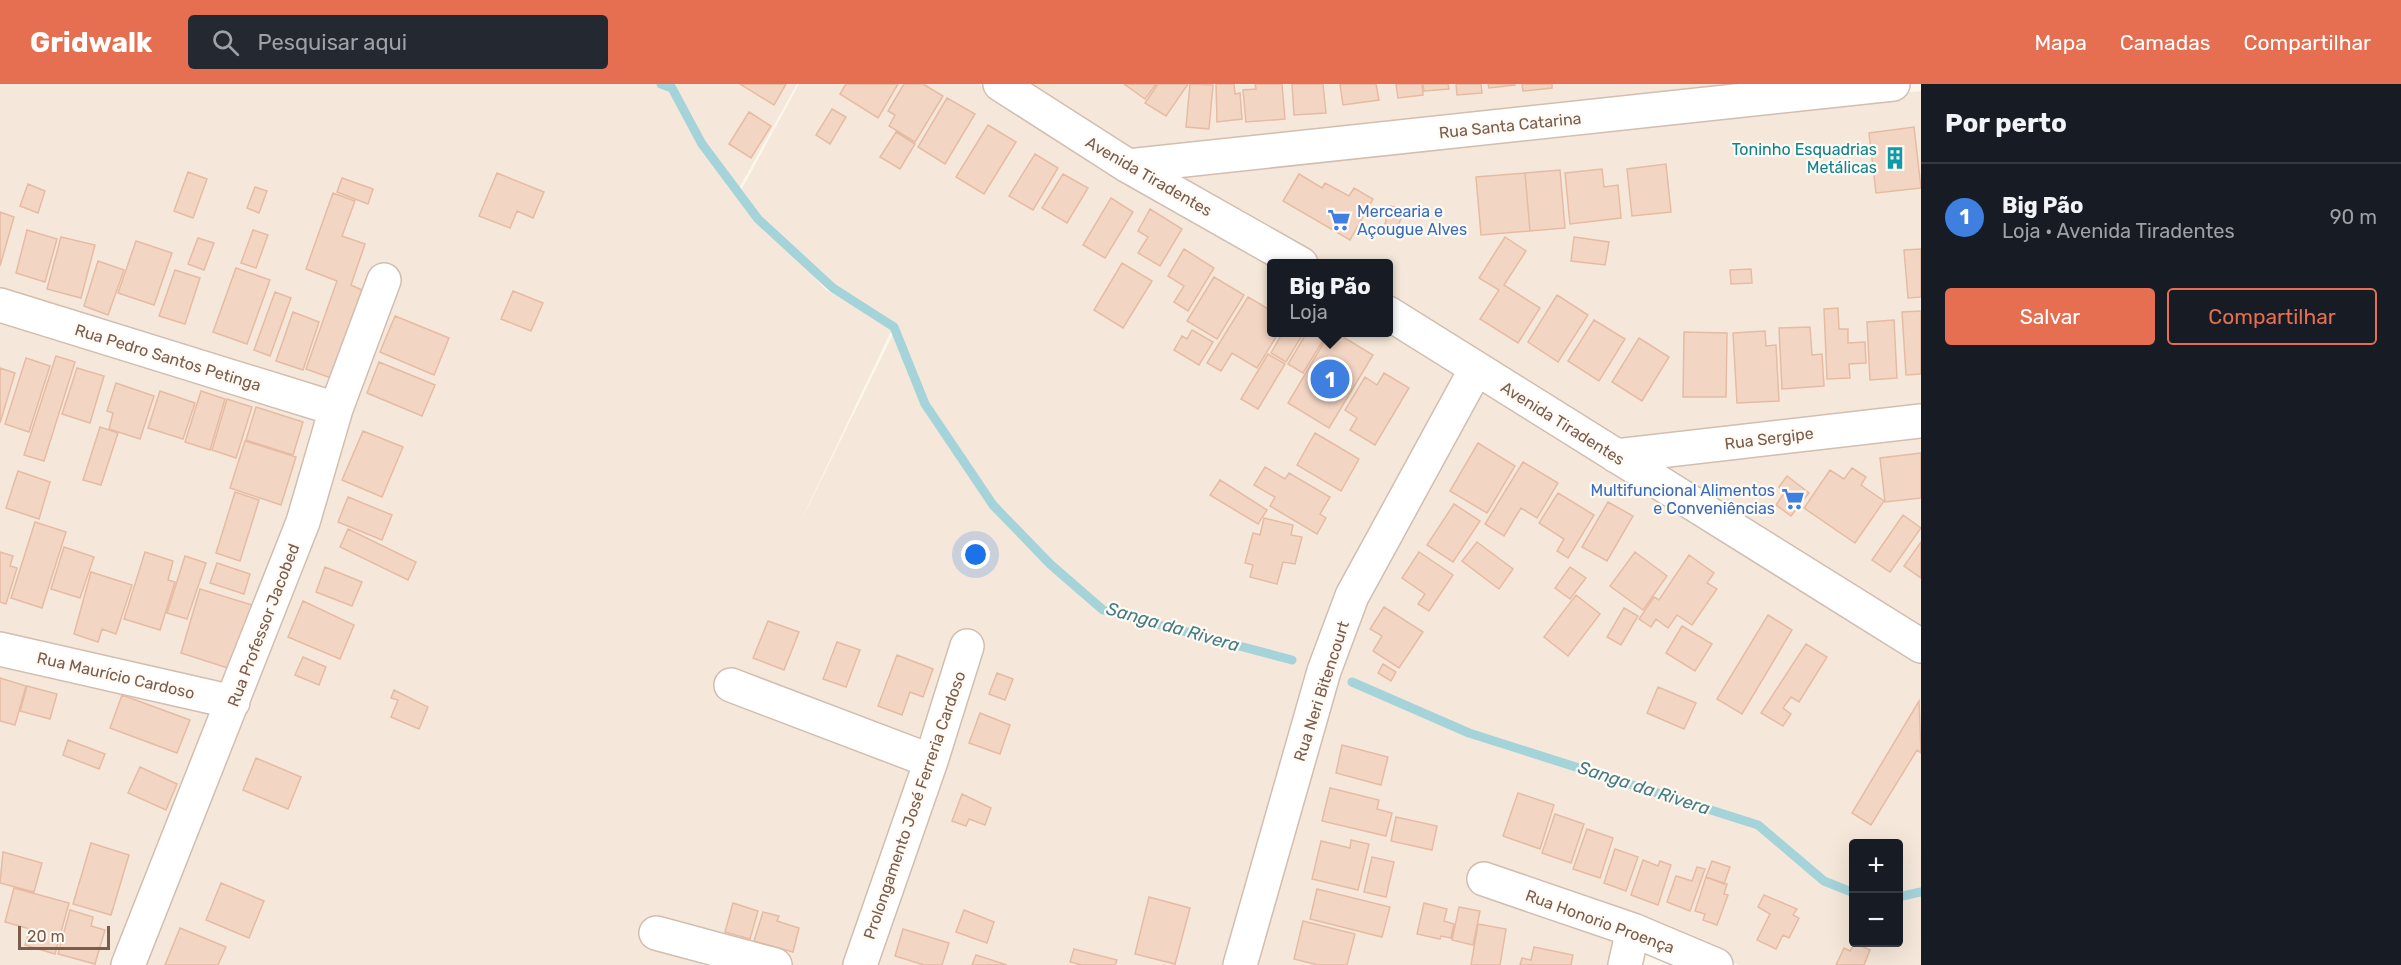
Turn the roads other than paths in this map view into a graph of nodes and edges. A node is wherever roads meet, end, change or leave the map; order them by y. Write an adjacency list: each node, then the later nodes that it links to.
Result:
1 (1000, 84): 3 (street, Avenida Tiradentes)
2 (1893, 84): 3 (street, Rua Santa Catarina)
3 (1128, 166): 4 (street, Avenida Tiradentes)
4 (1292, 259)
5 (384, 280): 9 (street, Rua Professor Jacobed)
6 (0, 305): 9 (street, Rua Pedro Santos Petinga)
7 (1393, 316): 8 (street, Avenida Tiradentes)
8 (1476, 369): 11 (street, Avenida Tiradentes); 24 (street, Rua Neri Bitencourt)
9 (336, 409): 16 (street, Rua Professor Jacobed)
10 (1921, 421): 11 (street, Rua Sergipe)
11 (1616, 456): 13 (street, Avenida Tiradentes)
12 (967, 646): 17 (street, Prolongamento José Ferreria Cardoso)
13 (1921, 646)
14 (0, 648): 16 (street, Rua Maurício Cardoso)
15 (731, 685): 17 (street)
16 (233, 702): 21 (street, Rua Professor Jacobed)
17 (931, 761): 23 (street, Prolongamento José Ferreria Cardoso)
18 (1484, 879): 19 (street, Rua Honorio Proença)
19 (1633, 930): 25 (street); 26 (street, Rua Honorio Proença)
20 (656, 933): 22 (street)
21 (128, 965)
22 (775, 965)
23 (860, 965)
24 (1240, 965)
25 (1625, 965)
26 (1716, 965)

